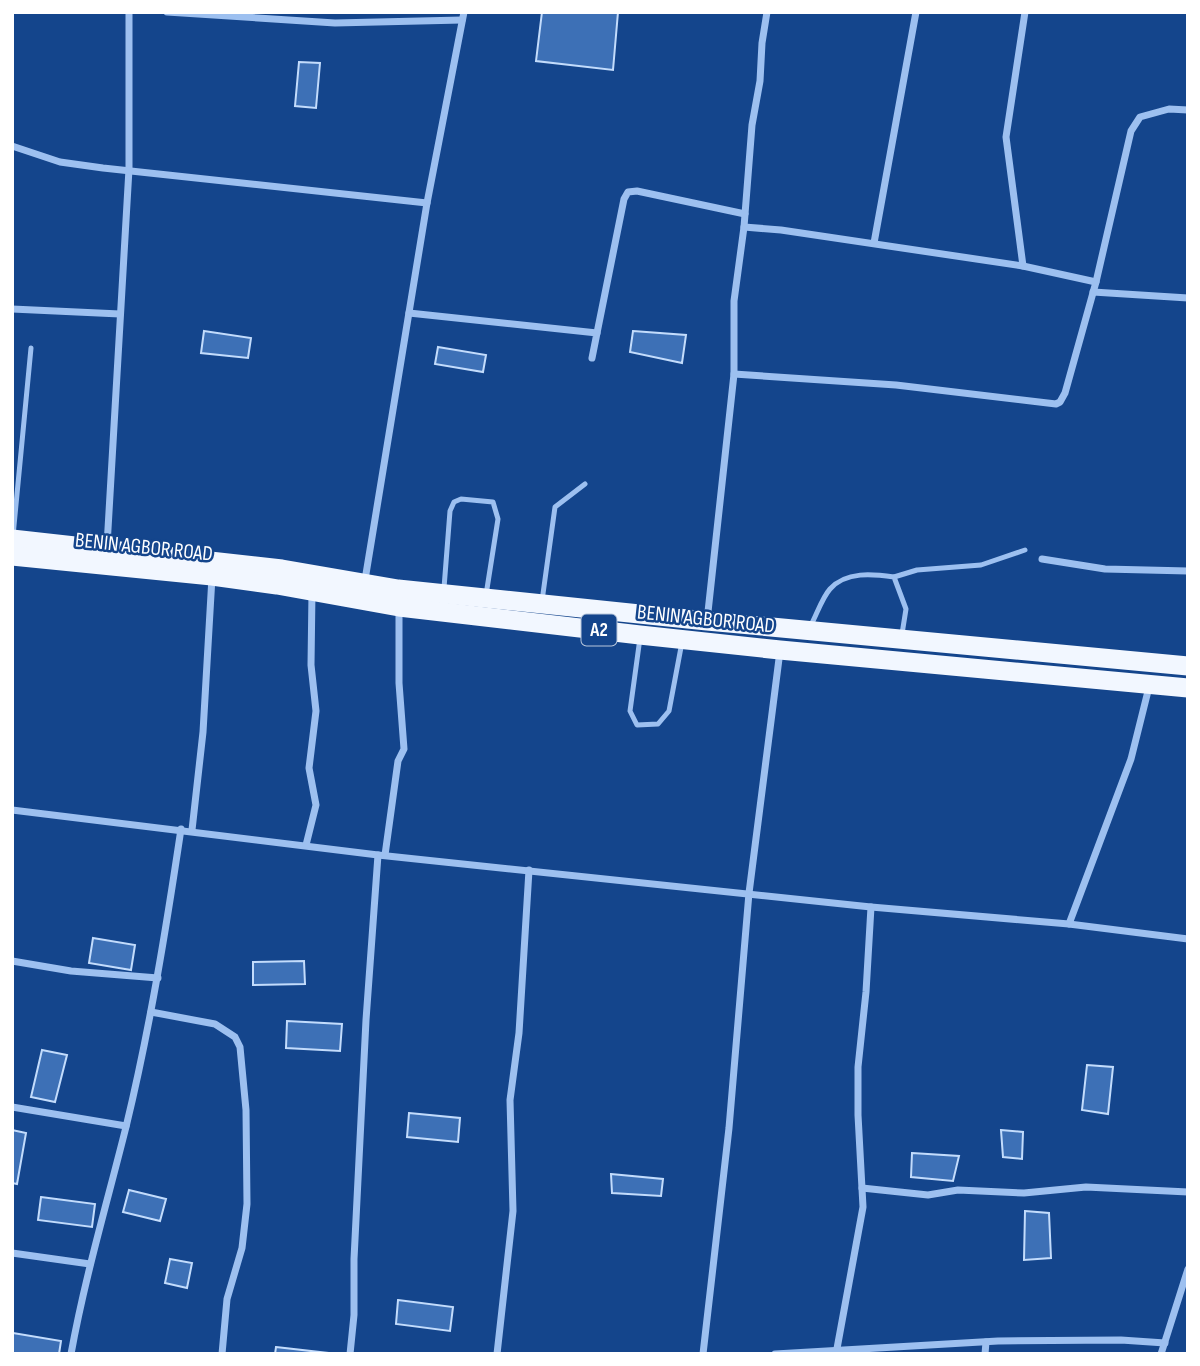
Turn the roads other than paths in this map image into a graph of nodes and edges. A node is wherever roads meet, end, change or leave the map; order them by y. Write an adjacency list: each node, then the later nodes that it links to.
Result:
1 (129, 12): 9 (street)
2 (167, 12): 6 (street)
3 (767, 12): 11 (street)
4 (916, 12): 13 (street)
5 (1025, 12): 14 (street)
6 (463, 16): 10 (street)
7 (1188, 110): 15 (street)
8 (12, 146): 9 (street)
9 (129, 169): 10 (street); 20 (street)
10 (427, 203): 19 (street)
11 (745, 214): 12 (street); 21 (street)
12 (744, 227): 13 (street); 24 (street)
13 (874, 243): 14 (street)
14 (1023, 266): 15 (street)
15 (1096, 282): 16 (street)
16 (1093, 292): 17 (street); 24 (street)
17 (1188, 298)
18 (12, 309): 20 (street)
19 (409, 313): 21 (street); 35 (street)
20 (120, 314): 29 (street)
21 (597, 333): 23 (street)
22 (31, 348): 25 (lane)
23 (592, 358)
24 (734, 374): 41 (street)
25 (16, 472): 27 (lane)
26 (584, 484): 39 (lane)
27 (13, 539): 29 (highway, BENIN AGBOR ROAD / A2)
28 (1025, 550): 34 (lane)
29 (107, 551): 35 (highway, BENIN AGBOR ROAD / A2)
30 (12, 556): 33 (highway, BENIN AGBOR ROAD / A2)
31 (1042, 558): 32 (street)
32 (1188, 571)
33 (212, 576): 36 (highway, BENIN AGBOR ROAD / A2); 52 (street)
34 (894, 577): 42 (lane); 45 (lane)
35 (365, 583): 37 (highway, BENIN AGBOR ROAD / A2)
36 (312, 591): 40 (highway, BENIN AGBOR ROAD / A2); 53 (street)
37 (444, 594): 38 (highway, BENIN AGBOR ROAD / A2); 38 (lane)
38 (486, 598): 39 (highway, BENIN AGBOR ROAD / A2)
39 (542, 604): 41 (highway, BENIN AGBOR ROAD / A2)
40 (399, 607): 43 (highway, BENIN AGBOR ROAD / A2); 54 (street)
41 (707, 621): 42 (highway, BENIN AGBOR ROAD / A2)
42 (808, 631): 45 (highway, BENIN AGBOR ROAD / A2)
43 (640, 635): 44 (highway, BENIN AGBOR ROAD / A2); 44 (lane)
44 (683, 638): 46 (highway, BENIN AGBOR ROAD / A2)
45 (901, 639): 47 (highway, BENIN AGBOR ROAD / A2)
46 (780, 650): 48 (highway, BENIN AGBOR ROAD / A2); 56 (street)
47 (1188, 666)
48 (1150, 684): 49 (highway, BENIN AGBOR ROAD / A2); 58 (street)
49 (1188, 688)
50 (12, 810): 51 (street)
51 (181, 829): 52 (street); 61 (street)
52 (192, 831): 53 (street)
53 (306, 845): 54 (street)
54 (382, 855): 55 (street); 75 (street)
55 (529, 870): 56 (street); 76 (street)
56 (749, 893): 57 (street); 77 (street)
57 (871, 907): 58 (street); 65 (street)
58 (1069, 924): 59 (street)
59 (1188, 939)
60 (12, 961): 61 (street)
61 (158, 978): 62 (street)
62 (151, 1012): 64 (street); 74 (street)
63 (12, 1107): 64 (street)
64 (126, 1126): 68 (street)
65 (862, 1188): 66 (street); 72 (street)
66 (1188, 1192)
67 (12, 1253): 68 (street)
68 (90, 1264): 73 (street)
69 (1188, 1269): 71 (street)
70 (986, 1342): 71 (street); 72 (street); 79 (street)
71 (1165, 1343): 80 (street)
72 (836, 1352): 78 (street)
73 (71, 1354)
74 (222, 1354)
75 (350, 1354)
76 (497, 1354)
77 (704, 1354)
78 (775, 1354)
79 (985, 1354)
80 (1161, 1354)

